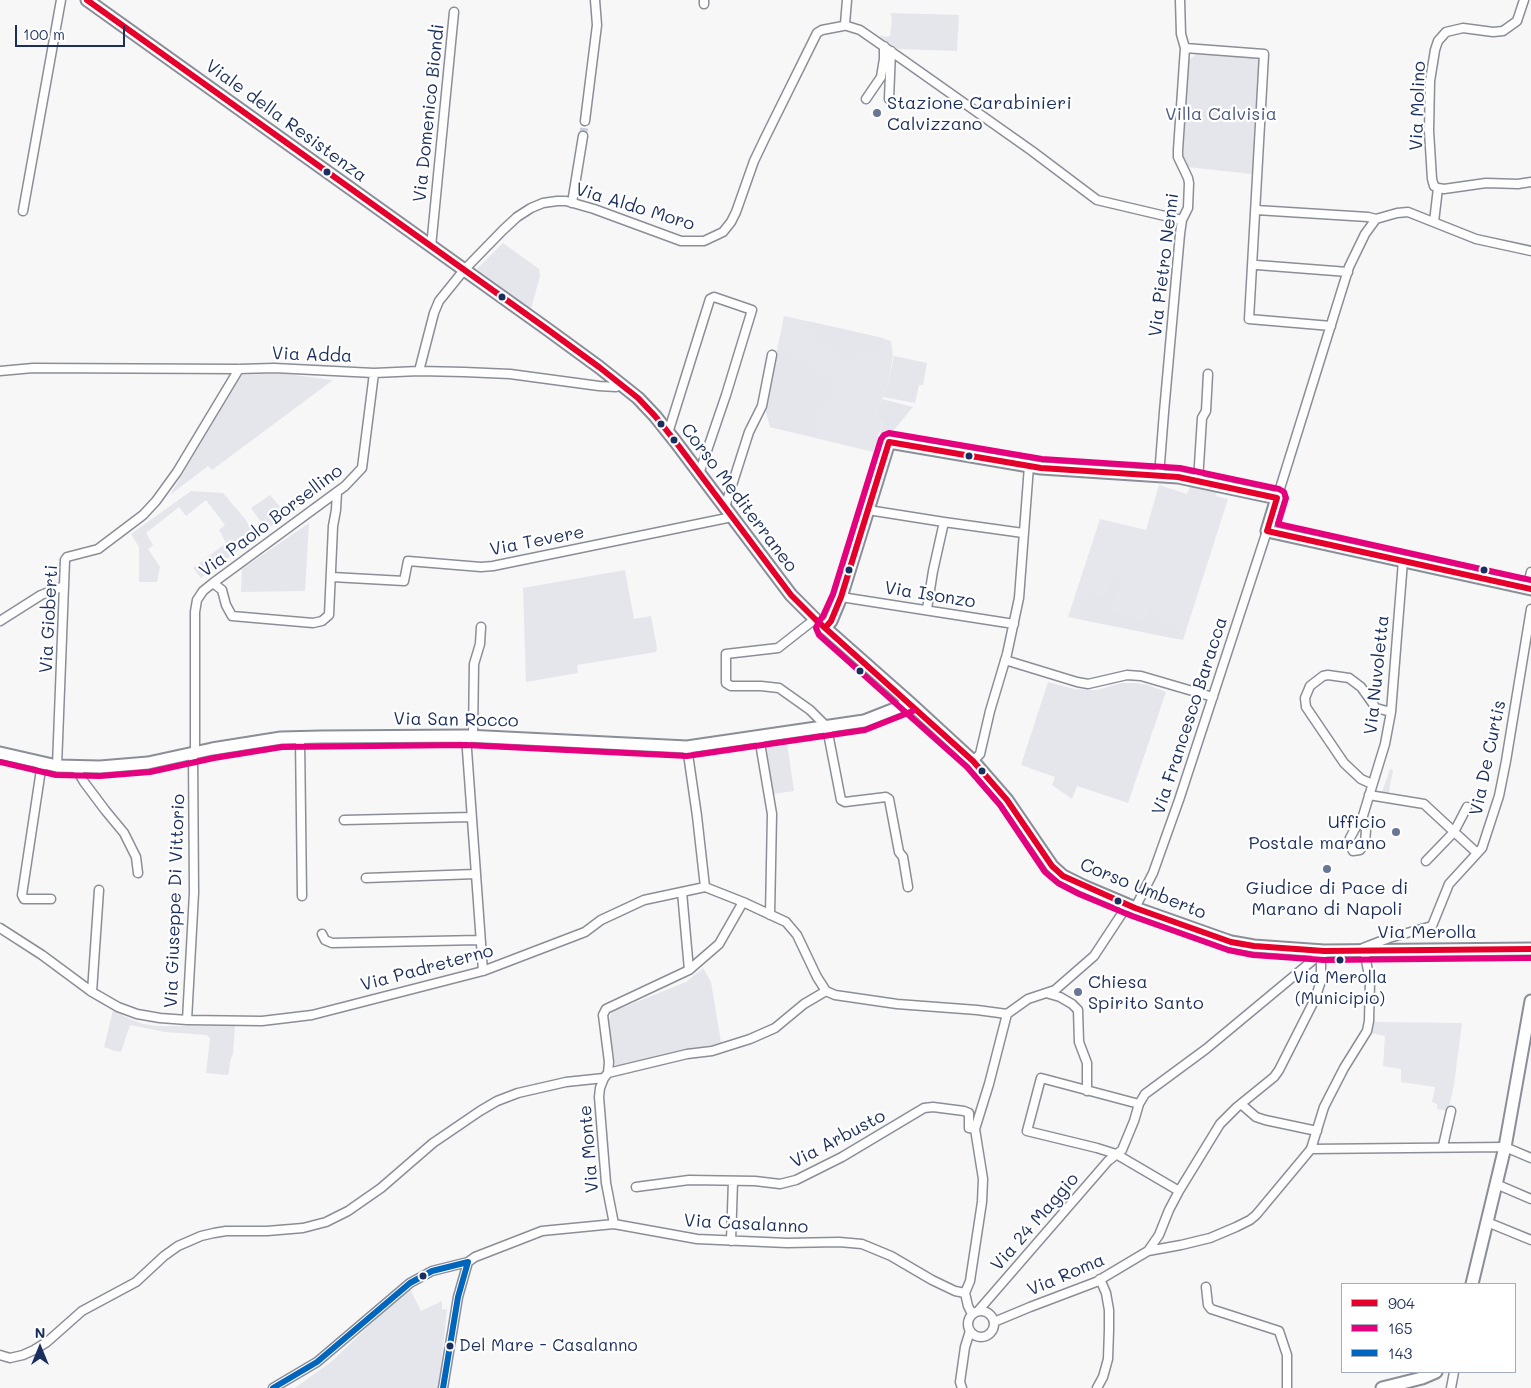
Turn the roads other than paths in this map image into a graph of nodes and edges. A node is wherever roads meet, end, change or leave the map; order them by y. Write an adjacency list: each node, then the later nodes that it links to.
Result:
1 (61, 0): 20 (street)
2 (87, 0): 24 (main road, Viale della Resistenza)
3 (596, 0): 14 (street)
4 (847, 0): 8 (street)
5 (1180, 0): 10 (street, Via Pietro Nenni)
6 (1524, 0): 17 (street, Via Molino)
7 (454, 12): 24 (street, Via Domenico Biondi)
8 (845, 25): 9 (street); 18 (street, Via Aldo Moro)
9 (884, 46): 11 (street); 12 (street)
10 (1185, 48): 19 (street); 22 (street, Via Pietro Nenni)
11 (891, 51): 13 (street); 22 (street)
12 (866, 99)
13 (889, 99)
14 (585, 121)
15 (583, 136): 18 (street)
16 (1531, 182): 17 (street)
17 (1438, 188): 23 (street)
18 (572, 203): 27 (street, Via Aldo Moro)
19 (1256, 210): 21 (street); 26 (street)
20 (23, 211)
21 (1376, 219): 23 (street); 28 (street)
22 (1182, 220): 40 (street, Via Pietro Nenni)
23 (1434, 222): 25 (street)
24 (431, 247): 27 (main road, Viale della Resistenza)
25 (1531, 251)
26 (1254, 264): 28 (street); 29 (street)
27 (464, 270): 33 (street, Via Aldo Moro); 36 (main road, Corso Mediterraneo)
28 (1348, 272): 29 (street)
29 (1331, 326): 43 (street)
30 (772, 355): 44 (street)
31 (239, 369): 32 (street, Via Adda); 34 (street, Via Adda); 54 (street, Via Gioberti)
32 (0, 371)
33 (420, 371): 34 (street, Via Adda); 36 (street, Via Adda)
34 (374, 373): 42 (street, Via Paolo Borsellino)
35 (1208, 374): 41 (street)
36 (621, 384): 37 (main road, Corso Mediterraneo)
37 (668, 433): 39 (main road, Corso Mediterraneo); 39 (street)
38 (1029, 466): 40 (main road); 45 (main road); 49 (street)
39 (699, 474): 44 (main road, Corso Mediterraneo)
40 (1160, 476): 41 (main road)
41 (1198, 481): 43 (main road)
42 (337, 492): 52 (street); 53 (street, Via Paolo Borsellino)
43 (1277, 498): 48 (main road)
44 (725, 507): 46 (main road, Corso Mediterraneo)
45 (868, 510): 47 (street); 56 (main road)
46 (732, 516): 52 (street, Via Tevere); 59 (main road, Corso Mediterraneo)
47 (944, 522): 49 (street); 57 (street)
48 (1266, 531): 50 (main road); 65 (street, Via Francesco Baracca)
49 (1024, 534): 61 (street)
50 (1403, 561): 55 (main road); 67 (street, Via Nuvoletta)
51 (1531, 572): 55 (street)
52 (332, 577): 53 (street)
53 (213, 583): 74 (street, Via Paolo Borsellino)
54 (64, 586): 60 (street); 77 (street, Via Gioberti)
55 (1529, 588)
56 (842, 597): 57 (street, Via Isonzo); 63 (main road)
57 (927, 609): 61 (street, Via Isonzo)
58 (1531, 609): 86 (street, Via De Curtis)
59 (815, 619): 63 (main road, Corso Mediterraneo); 68 (street)
60 (0, 621)
61 (1014, 624): 64 (street)
62 (481, 627): 69 (street)
63 (825, 628): 66 (main road, Corso Mediterraneo)
64 (1005, 660): 65 (street); 75 (street)
65 (1213, 698): 98 (street, Via Francesco Baracca)
66 (910, 703): 68 (main road, Via San Rocco); 75 (main road, Corso Mediterraneo)
67 (1391, 712): 79 (street, Via Nuvoletta); 79 (street)
68 (827, 728): 70 (main road, Via San Rocco); 92 (street)
69 (470, 736): 71 (main road, Via San Rocco); 72 (main road, Via San Rocco); 82 (street)
70 (759, 737): 72 (main road, Via San Rocco); 99 (street)
71 (300, 738): 74 (main road, Via San Rocco); 95 (street)
72 (687, 746): 91 (street)
73 (0, 753): 76 (main road, Via San Rocco)
74 (194, 753): 78 (main road, Via San Rocco); 113 (street, Via Giuseppe Di Vittorio)
75 (974, 761): 98 (main road, Corso Umberto)
76 (42, 763): 77 (main road, Via San Rocco); 96 (street)
77 (57, 766): 78 (main road, Via San Rocco)
78 (75, 767): 88 (street)
79 (1372, 784): 80 (street, Via Nuvoletta)
80 (1369, 795): 83 (street, Via Nuvoletta); 85 (street)
81 (1467, 807): 85 (street)
82 (471, 817): 84 (street); 89 (street)
83 (1362, 819)
84 (344, 820)
85 (1454, 832): 86 (street); 87 (street)
86 (1477, 853): 104 (street, Via De Curtis)
87 (1426, 861)
88 (138, 873)
89 (475, 874): 90 (street); 102 (street)
90 (366, 878)
91 (705, 887): 94 (street, Via Padreterno); 97 (street)
92 (908, 887)
93 (100, 890): 109 (street)
94 (682, 892): 106 (street); 107 (street, Via Padreterno)
95 (302, 896)
96 (51, 899)
97 (744, 902): 99 (street); 106 (street)
98 (1130, 906): 105 (main road, Corso Umberto); 110 (street, Via Francesco Baracca)
99 (770, 915): 108 (street)
100 (0, 928): 109 (street, Via Padreterno)
101 (322, 934): 102 (street)
102 (480, 940): 107 (street)
103 (1531, 949): 104 (main road, Via Merolla)
104 (1360, 950): 105 (main road, Via Merolla); 121 (street)
105 (1324, 951): 117 (street); 118 (street)
106 (689, 970): 115 (street, Via Monte)
107 (483, 971): 113 (street, Via Padreterno)
108 (826, 991): 112 (street); 115 (street)
109 (92, 992): 113 (street, Via Padreterno)
110 (1046, 993): 112 (street, Via Francesco Baracca); 116 (street)
111 (1531, 1001): 114 (main road)
112 (1007, 1014): 120 (street)
113 (187, 1020)
114 (1528, 1035): 123 (main road)
115 (606, 1076): 133 (street, Via Monte); 145 (street)
116 (1086, 1091): 117 (street); 125 (street)
117 (1139, 1104): 125 (street, Via 24 Maggio)
118 (1241, 1104): 121 (street); 130 (street)
119 (1450, 1111): 122 (street)
120 (975, 1129): 127 (street, Via Arbusto); 141 (street)
121 (1317, 1131): 124 (street)
122 (1443, 1146): 123 (street); 124 (street)
123 (1505, 1147): 126 (street); 128 (main road)
124 (1311, 1149): 136 (street)
125 (1116, 1154): 130 (street); 142 (street, Via 24 Maggio)
126 (1531, 1158)
127 (734, 1181): 129 (street, Via Arbusto); 135 (street)
128 (1496, 1184): 131 (street); 132 (main road)
129 (636, 1187)
130 (1179, 1191): 136 (street)
131 (1531, 1199)
132 (1487, 1222): 134 (street); 139 (main road)
133 (614, 1224): 135 (street, Via Casalanno); 137 (street, Via Casalanno)
134 (1531, 1240)
135 (730, 1241): 141 (street, Via Casalanno)
136 (1148, 1251): 138 (street, Via Roma)
137 (468, 1262): 149 (street, Via Casalanno); 150 (street)
138 (1100, 1280): 143 (street, Via Roma); 151 (street)
139 (1472, 1283)
140 (1206, 1287): 152 (street)
141 (965, 1293): 142 (street)
142 (975, 1313): 143 (street); 144 (street)
143 (994, 1322): 144 (street)
144 (970, 1331): 148 (street)
145 (0, 1355)
146 (1434, 1373): 153 (main road)
147 (1454, 1373): 154 (street)
148 (960, 1386)
149 (273, 1388)
150 (443, 1388)
151 (1098, 1388)
152 (1287, 1388)
153 (1382, 1388)
154 (1451, 1388)

